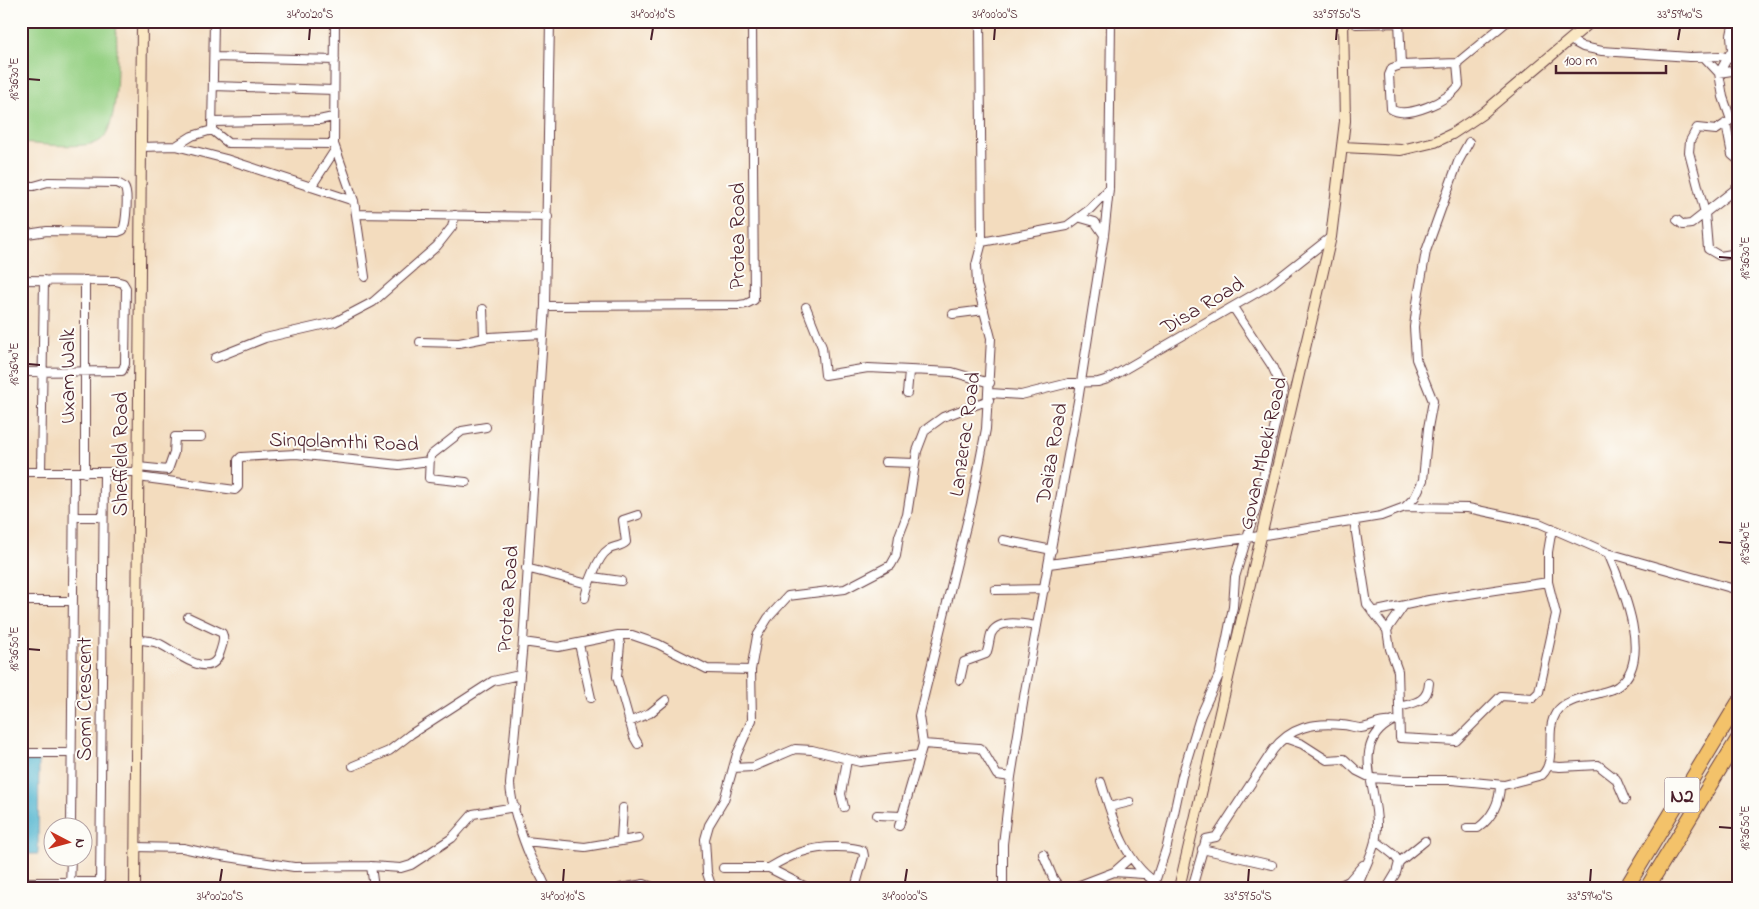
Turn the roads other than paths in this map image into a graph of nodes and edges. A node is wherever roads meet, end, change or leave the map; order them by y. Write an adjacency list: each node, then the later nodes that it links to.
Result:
1 (142, 21): 32 (street, Sheffield Road)
2 (214, 21): 15 (street)
3 (335, 21): 18 (street)
4 (550, 21): 45 (street, Protea Road)
5 (752, 21): 57 (street, Protea Road)
6 (980, 21): 51 (street, Lanzerac Road)
7 (1111, 21): 40 (street, Daiza Road)
8 (1343, 21): 34 (street, Govan Mbeki Road)
9 (1508, 21): 20 (street)
10 (1592, 21): 14 (street)
11 (1734, 21): 17 (street)
12 (1399, 22): 13 (street); 21 (street)
13 (1356, 24)
14 (1570, 40): 16 (street); 34 (street)
15 (214, 57): 18 (street); 24 (street)
16 (1704, 57): 17 (street); 23 (street)
17 (1728, 57): 19 (street); 23 (street)
18 (335, 60): 25 (street)
19 (1738, 61)
20 (1457, 63): 21 (street); 21 (street)
21 (1401, 65)
22 (1738, 70): 23 (street)
23 (1719, 73): 27 (street)
24 (213, 86): 25 (street); 28 (street)
25 (334, 90): 26 (street)
26 (333, 117): 28 (street); 33 (street)
27 (1726, 123): 36 (street); 42 (street)
28 (212, 126): 30 (street); 31 (street)
29 (1469, 142): 87 (street)
30 (228, 143): 33 (street); 35 (street)
31 (176, 146): 32 (street); 35 (street)
32 (141, 147): 83 (street, Sheffield Road)
33 (335, 147): 38 (street); 41 (street)
34 (1343, 147): 50 (street, Govan Mbeki Road)
35 (226, 160): 38 (street)
36 (1738, 160)
37 (21, 186): 48 (street)
38 (311, 187): 41 (street)
39 (1738, 187): 42 (street)
40 (1110, 189): 46 (street); 49 (street, Daiza Road)
41 (354, 200): 43 (street)
42 (1705, 213): 47 (street); 52 (street)
43 (357, 214): 44 (street); 53 (street)
44 (456, 215): 45 (street); 66 (street)
45 (548, 217): 57 (street, Protea Road)
46 (1081, 218): 49 (street); 51 (street)
47 (1677, 220)
48 (21, 234)
49 (1104, 235): 71 (street, Daiza Road)
50 (1331, 237): 59 (street, Disa Road); 93 (street, Govan Mbeki Road)
51 (982, 242): 61 (street, Lanzerac Road)
52 (1738, 252)
53 (365, 276)
54 (21, 280): 55 (street)
55 (44, 280): 56 (street); 68 (street)
56 (85, 280): 69 (street, Uxam Walk); 69 (street)
57 (545, 306): 63 (street, Protea Road)
58 (806, 307): 70 (street)
59 (1233, 307): 71 (street, Disa Road); 94 (street)
60 (483, 309): 64 (street)
61 (984, 310): 62 (street); 72 (street, Lanzerac Road)
62 (953, 314)
63 (543, 334): 64 (street); 99 (street, Protea Road)
64 (484, 338): 65 (street)
65 (420, 342)
66 (215, 358)
67 (21, 372): 68 (street)
68 (43, 372): 69 (street); 81 (street)
69 (84, 372): 82 (street, Uxam Walk)
70 (909, 372): 72 (street); 73 (street)
71 (1082, 381): 74 (street, Disa Road); 96 (street, Daiza Road)
72 (990, 384): 74 (street, Lanzerac Road)
73 (907, 393)
74 (989, 396): 79 (street); 132 (street, Lanzerac Road)
75 (486, 427): 77 (street, Sinqolamthi Road)
76 (201, 437): 83 (street)
77 (429, 461): 83 (street, Sinqolamthi Road); 86 (street, Sinqolamthi Road)
78 (885, 462): 79 (street)
79 (915, 462): 118 (street)
80 (21, 472): 81 (street, Sinqolamthi Road)
81 (41, 472): 84 (street, Sinqolamthi Road)
82 (84, 472): 84 (street, Sinqolamthi Road); 85 (street, Sinqolamthi Road)
83 (138, 472): 85 (street, Sinqolamthi Road); 115 (street, Sheffield Road)
84 (74, 473): 89 (street)
85 (104, 473): 90 (street, Somi Crescent)
86 (466, 482)
87 (1405, 507): 91 (street); 92 (street)
88 (638, 515): 100 (street)
89 (74, 517): 90 (street); 108 (street)
90 (103, 517): 177 (street, Somi Crescent)
91 (1354, 520): 93 (street); 110 (street)
92 (1552, 528): 97 (street); 102 (street)
93 (1262, 535): 94 (street); 189 (street, Govan Mbeki Road)
94 (1247, 538): 98 (street); 175 (street)
95 (1003, 540): 96 (street)
96 (1052, 550): 98 (street, Daiza Road)
97 (1608, 553): 103 (street); 138 (street)
98 (1049, 564): 104 (street, Daiza Road)
99 (526, 568): 100 (street); 116 (street, Protea Road)
100 (590, 581): 101 (street); 106 (street)
101 (621, 581)
102 (1548, 582): 109 (street); 126 (street)
103 (1731, 588)
104 (1045, 589): 105 (street); 112 (street, Daiza Road)
105 (995, 590)
106 (586, 598)
107 (21, 600): 108 (street)
108 (73, 602): 134 (street)
109 (1403, 607): 110 (street); 113 (street)
110 (1372, 612): 113 (street)
111 (188, 617): 115 (street)
112 (1037, 626): 120 (street); 140 (street, Daiza Road)
113 (1387, 630): 125 (street)
114 (618, 635): 117 (street); 118 (street); 127 (street)
115 (137, 640): 160 (street, Sheffield Road)
116 (523, 642): 117 (street); 119 (street, Protea Road)
117 (579, 644): 122 (street)
118 (751, 670): 139 (street)
119 (519, 675): 137 (street); 146 (street, Protea Road)
120 (960, 680)
121 (1429, 683): 125 (street)
122 (591, 698)
123 (666, 700): 127 (street)
124 (1738, 703): 194 (highway, N2)
125 (1399, 707): 126 (street)
126 (1400, 720): 128 (street)
127 (629, 722): 131 (street)
128 (1391, 722): 129 (street); 141 (street)
129 (1285, 738): 141 (street); 161 (street)
130 (1738, 739): 195 (highway, N2)
131 (638, 744)
132 (923, 744): 135 (street); 140 (street)
133 (21, 753): 134 (street)
134 (71, 753): 151 (street)
135 (919, 755): 136 (street); 152 (street)
136 (847, 760): 139 (street); 147 (street)
137 (353, 766)
138 (1549, 766): 143 (street); 144 (street)
139 (733, 768): 183 (street)
140 (1011, 777): 186 (street, Daiza Road)
141 (1371, 778): 143 (street); 157 (street)
142 (1100, 782): 148 (street)
143 (1500, 785): 154 (street)
144 (1625, 800)
145 (1130, 802): 148 (street)
146 (515, 807): 158 (street, Protea Road); 168 (street)
147 (844, 807)
148 (1109, 807): 163 (street)
149 (623, 808): 156 (street)
150 (877, 815): 152 (street)
151 (71, 816)
152 (902, 816): 153 (street)
153 (899, 826)
154 (1467, 828)
155 (639, 838): 156 (street)
156 (621, 839): 158 (street)
157 (1375, 840): 164 (street); 165 (street)
158 (525, 841): 180 (street, Protea Road)
159 (1425, 841): 165 (street)
160 (135, 847): 168 (street); 178 (street, Sheffield Road)
161 (1202, 849): 166 (street); 190 (street)
162 (1043, 854): 187 (street)
163 (1132, 857): 171 (street); 172 (street)
164 (1368, 859): 191 (street); 192 (street)
165 (1399, 862): 193 (street)
166 (1272, 865)
167 (70, 866): 176 (street)
168 (371, 866): 179 (street)
169 (723, 868): 170 (street)
170 (769, 868): 174 (street); 185 (street)
171 (1114, 872): 172 (street); 188 (street)
172 (1143, 874): 175 (street)
173 (21, 882): 176 (street, Somi Crescent)
174 (793, 884): 184 (street)
175 (1154, 884)
176 (70, 885): 177 (street, Somi Crescent)
177 (100, 885)
178 (135, 888)
179 (374, 888)
180 (546, 888)
181 (620, 888): 182 (street)
182 (656, 888)
183 (712, 888)
184 (808, 888)
185 (855, 888)
186 (1003, 888)
187 (1060, 888)
188 (1072, 888)
189 (1179, 888)
190 (1192, 888)
191 (1334, 888)
192 (1358, 888)
193 (1388, 888)
194 (1626, 888)
195 (1647, 888)

